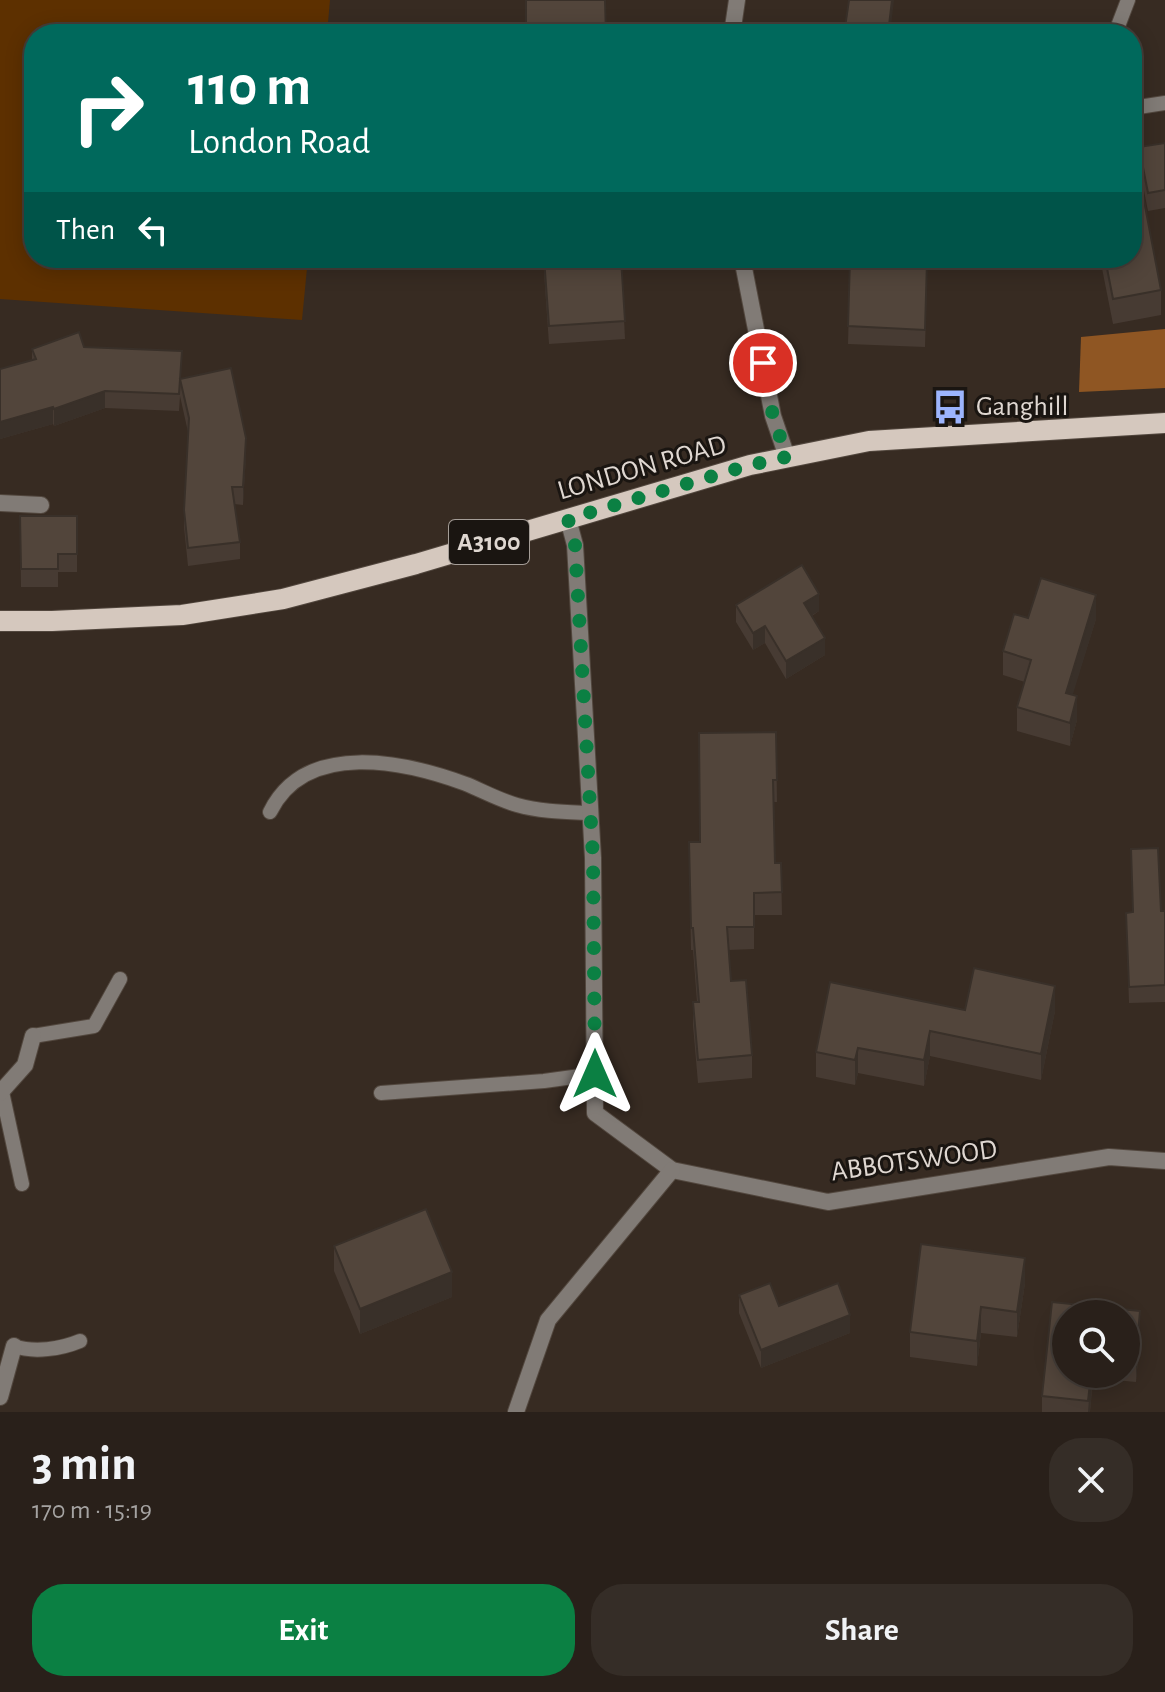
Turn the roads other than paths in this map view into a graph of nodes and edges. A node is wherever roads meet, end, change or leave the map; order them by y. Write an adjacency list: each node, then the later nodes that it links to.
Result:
1 (737, 0): 3 (street)
2 (1128, 0): 4 (lane)
3 (733, 24)
4 (1119, 24)
5 (1165, 103): 6 (lane)
6 (1142, 106)
7 (744, 268): 9 (street)
8 (1165, 423): 9 (main road, LONDON ROAD / A3100)
9 (787, 457): 12 (main road, LONDON ROAD / A3100)
10 (0, 503): 11 (street)
11 (41, 505)
12 (568, 519): 13 (main road, LONDON ROAD / A3100); 15 (street, ABBOTSWOOD)
13 (0, 621)
14 (270, 812): 15 (lane)
15 (591, 813): 18 (street, ABBOTSWOOD)
16 (120, 979): 17 (lane)
17 (33, 1036): 19 (street)
18 (595, 1074): 20 (lane); 22 (street, ABBOTSWOOD)
19 (1, 1092): 23 (lane)
20 (381, 1093)
21 (1165, 1161): 22 (street, ABBOTSWOOD)
22 (672, 1170): 27 (street)
23 (22, 1184)
24 (80, 1341): 25 (lane)
25 (14, 1346): 26 (street)
26 (0, 1397)
27 (516, 1412)

